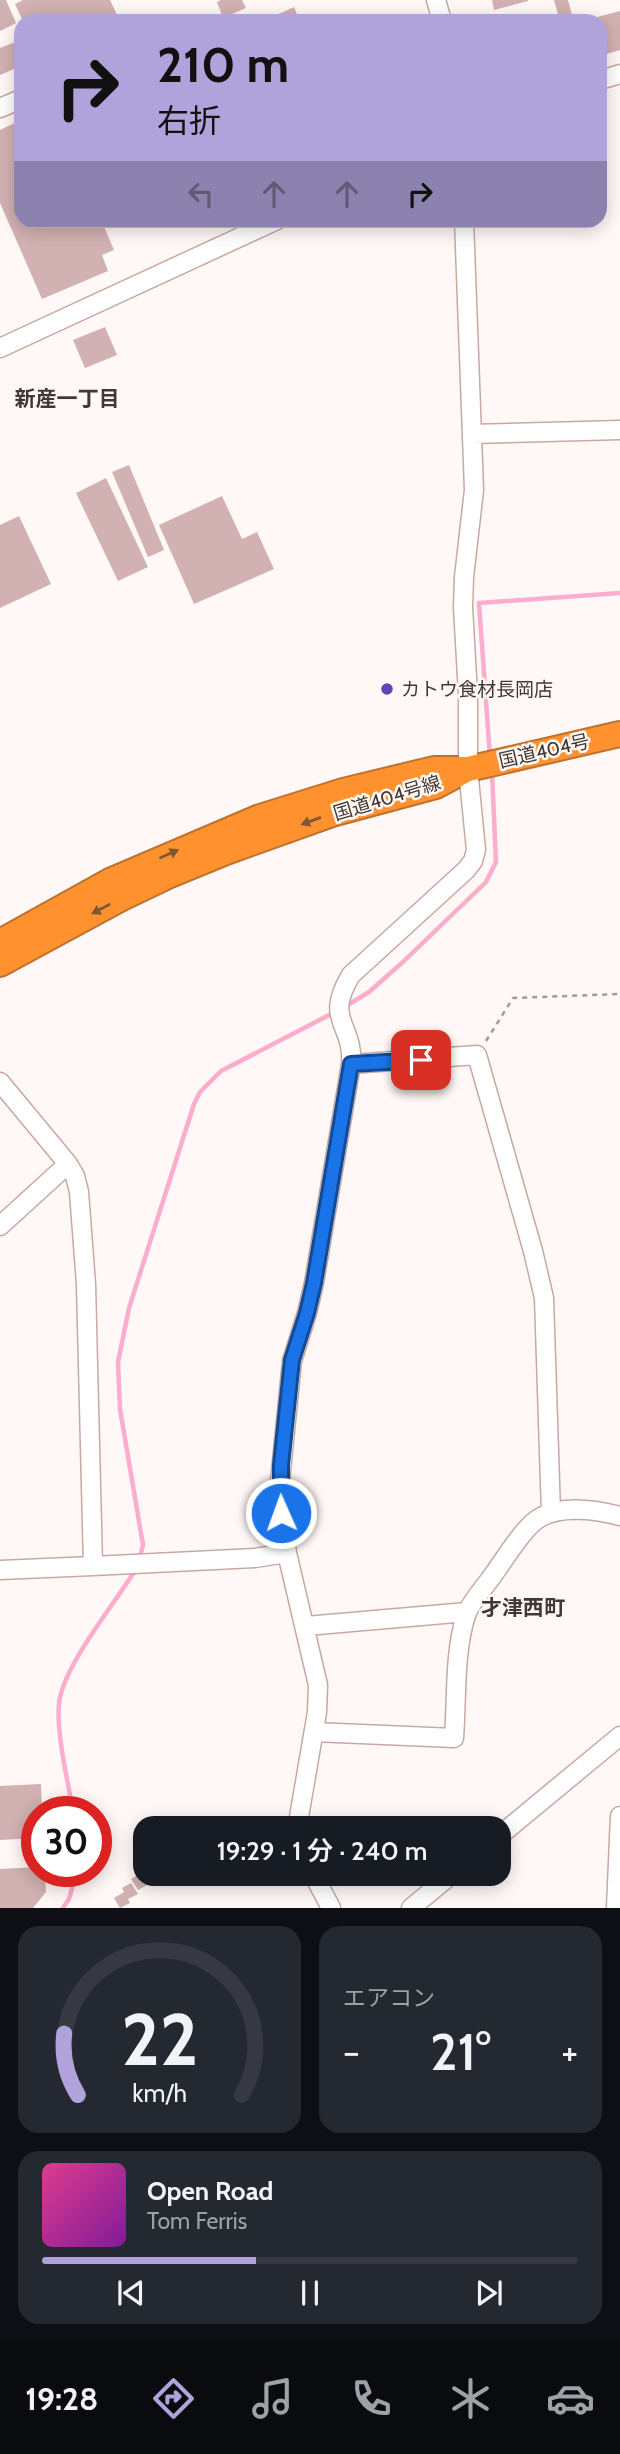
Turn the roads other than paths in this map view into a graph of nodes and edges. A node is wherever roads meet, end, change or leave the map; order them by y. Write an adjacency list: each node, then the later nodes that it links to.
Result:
1 (247, 228): 3 (street)
2 (464, 228): 5 (street)
3 (0, 348)
4 (620, 430): 5 (street)
5 (472, 434): 7 (street)
6 (620, 734): 7 (highway, 国道404号)
7 (468, 769): 8 (highway, 国道404号線, one-way to 7); 9 (highway, 国道404号線, one-way to 9); 10 (street)
8 (0, 942)
9 (0, 964)
10 (351, 1064): 14 (street); 16 (street)
11 (0, 1082): 12 (street)
12 (68, 1164): 13 (street); 17 (street)
13 (0, 1226)
14 (551, 1513): 15 (street); 19 (street)
15 (620, 1516)
16 (287, 1553): 17 (street); 20 (street)
17 (93, 1566): 18 (street)
18 (0, 1570)
19 (467, 1612): 20 (street); 21 (street)
20 (306, 1626): 21 (street)
21 (314, 1732): 23 (street)
22 (620, 1736): 25 (street)
23 (299, 1816)
24 (620, 1816): 30 (street)
25 (511, 1826)
26 (319, 1886): 28 (street)
27 (438, 1886): 29 (street)
28 (331, 1908)
29 (411, 1908)
30 (616, 1908)

